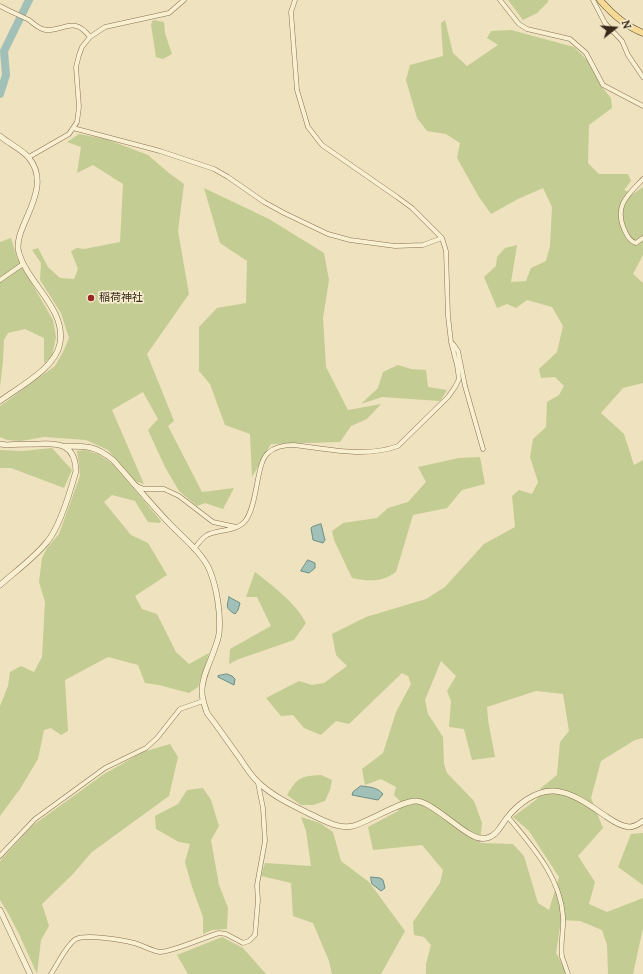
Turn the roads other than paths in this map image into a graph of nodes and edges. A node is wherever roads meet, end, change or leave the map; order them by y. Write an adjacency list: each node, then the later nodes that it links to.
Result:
1 (184, 0): 8 (street)
2 (294, 0): 15 (street)
3 (500, 0): 10 (street)
4 (593, 0): 9 (street)
5 (600, 0): 7 (main road)
6 (0, 6): 8 (street)
7 (643, 33)
8 (90, 37): 11 (street)
9 (643, 77)
10 (643, 106)
11 (73, 128): 13 (street); 15 (street)
12 (0, 136): 13 (street)
13 (29, 157): 17 (street)
14 (643, 179): 16 (street)
15 (442, 238): 19 (street)
16 (643, 238)
17 (24, 264): 18 (street); 20 (street)
18 (0, 280)
19 (451, 342): 23 (street); 25 (street)
20 (0, 401)
21 (0, 444): 22 (street)
22 (65, 446): 24 (street); 27 (street)
23 (483, 448)
24 (136, 486): 25 (street); 26 (street)
25 (238, 527): 26 (street)
26 (194, 549): 28 (street)
27 (0, 585)
28 (203, 701): 29 (street); 32 (street)
29 (258, 783): 30 (street); 35 (street)
30 (508, 817): 31 (street); 36 (street)
31 (643, 821)
32 (0, 856)
33 (0, 910): 34 (street)
34 (30, 974)
35 (51, 974)
36 (568, 974)

